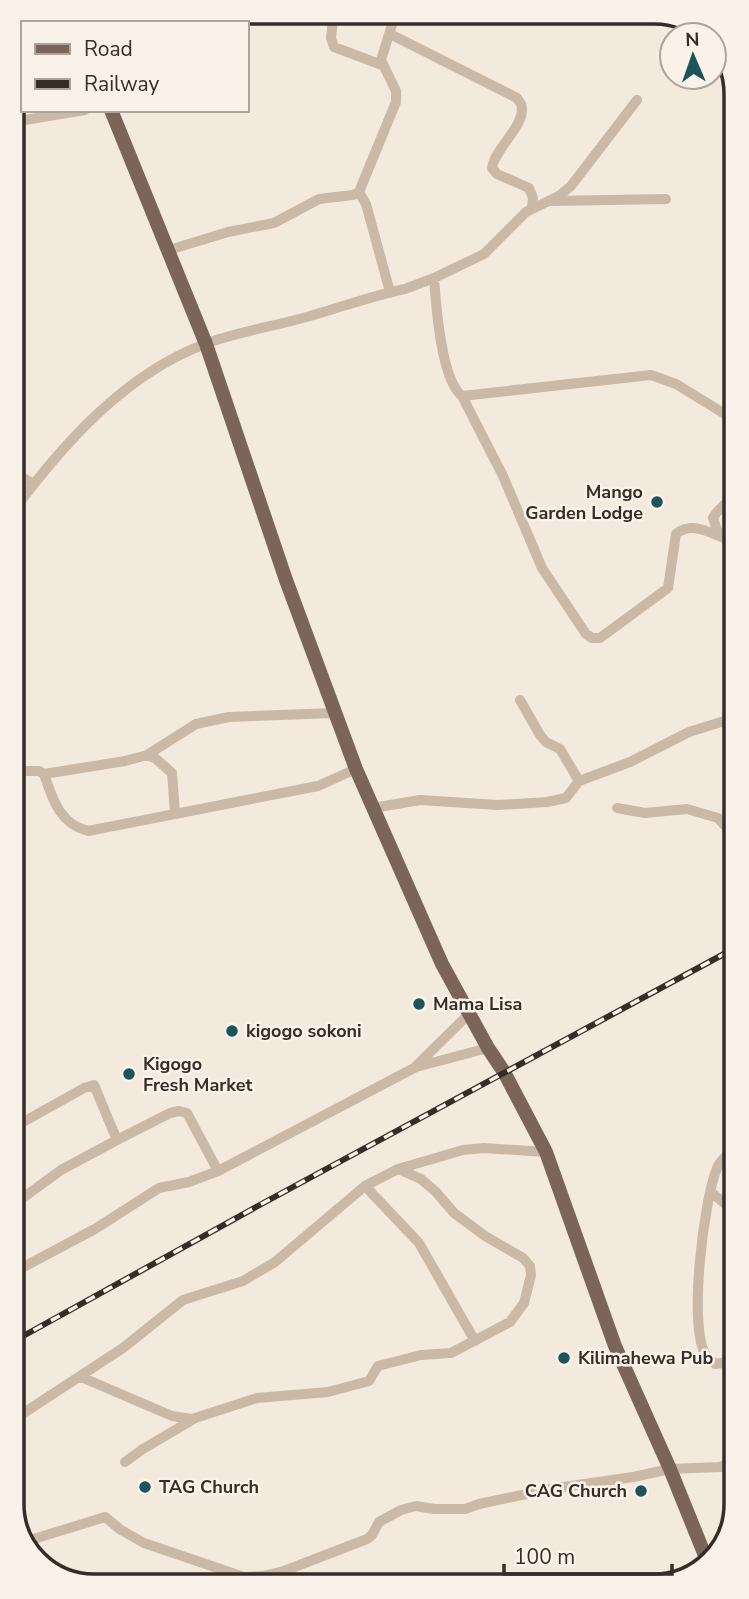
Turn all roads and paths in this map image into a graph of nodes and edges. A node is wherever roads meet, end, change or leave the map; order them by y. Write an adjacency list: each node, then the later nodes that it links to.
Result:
1 (333, 24): 4 (street)
2 (393, 25): 3 (street)
3 (390, 34): 4 (street); 12 (street)
4 (382, 65): 9 (street)
5 (637, 100): 11 (street)
6 (73, 112): 8 (street)
7 (112, 112): 13 (main road)
8 (25, 120)
9 (359, 192): 13 (street); 15 (street)
10 (666, 199): 11 (street)
11 (551, 201): 12 (street)
12 (532, 207): 14 (street)
13 (169, 250): 16 (main road)
14 (434, 278): 15 (street); 17 (street)
15 (390, 292): 16 (street)
16 (206, 344): 20 (street); 25 (main road)
17 (462, 396): 18 (street); 23 (street)
18 (724, 413)
19 (25, 479): 20 (street)
20 (33, 484): 21 (street)
21 (25, 495)
22 (724, 505): 23 (street)
23 (722, 537)
24 (520, 700): 31 (street)
25 (334, 713): 27 (street); 28 (main road)
26 (724, 721): 31 (street)
27 (147, 755): 30 (street); 34 (street)
28 (356, 769): 32 (main road); 34 (street)
29 (25, 771): 30 (street)
30 (44, 774): 34 (street)
31 (579, 780): 32 (street)
32 (373, 808): 36 (main road)
33 (617, 808): 35 (street)
34 (175, 813)
35 (724, 823)
36 (469, 1014): 37 (main road); 38 (street)
37 (488, 1048): 38 (street); 41 (main road)
38 (416, 1067): 44 (street)
39 (24, 1121): 40 (street)
40 (117, 1140): 44 (street); 47 (street)
41 (546, 1152): 43 (street); 57 (main road)
42 (724, 1160): 46 (street)
43 (398, 1169): 45 (street); 50 (street)
44 (218, 1171): 49 (street)
45 (365, 1186): 50 (street); 52 (street)
46 (710, 1192): 48 (street); 51 (street)
47 (24, 1197)
48 (724, 1203)
49 (24, 1267)
50 (475, 1341): 54 (street)
51 (724, 1362)
52 (81, 1377): 53 (street); 54 (street)
53 (24, 1413)
54 (192, 1419): 55 (street)
55 (125, 1462)
56 (724, 1466): 57 (street)
57 (670, 1469): 59 (main road); 61 (street)
58 (34, 1539): 60 (street)
59 (704, 1554)
60 (235, 1574)
61 (270, 1574)

